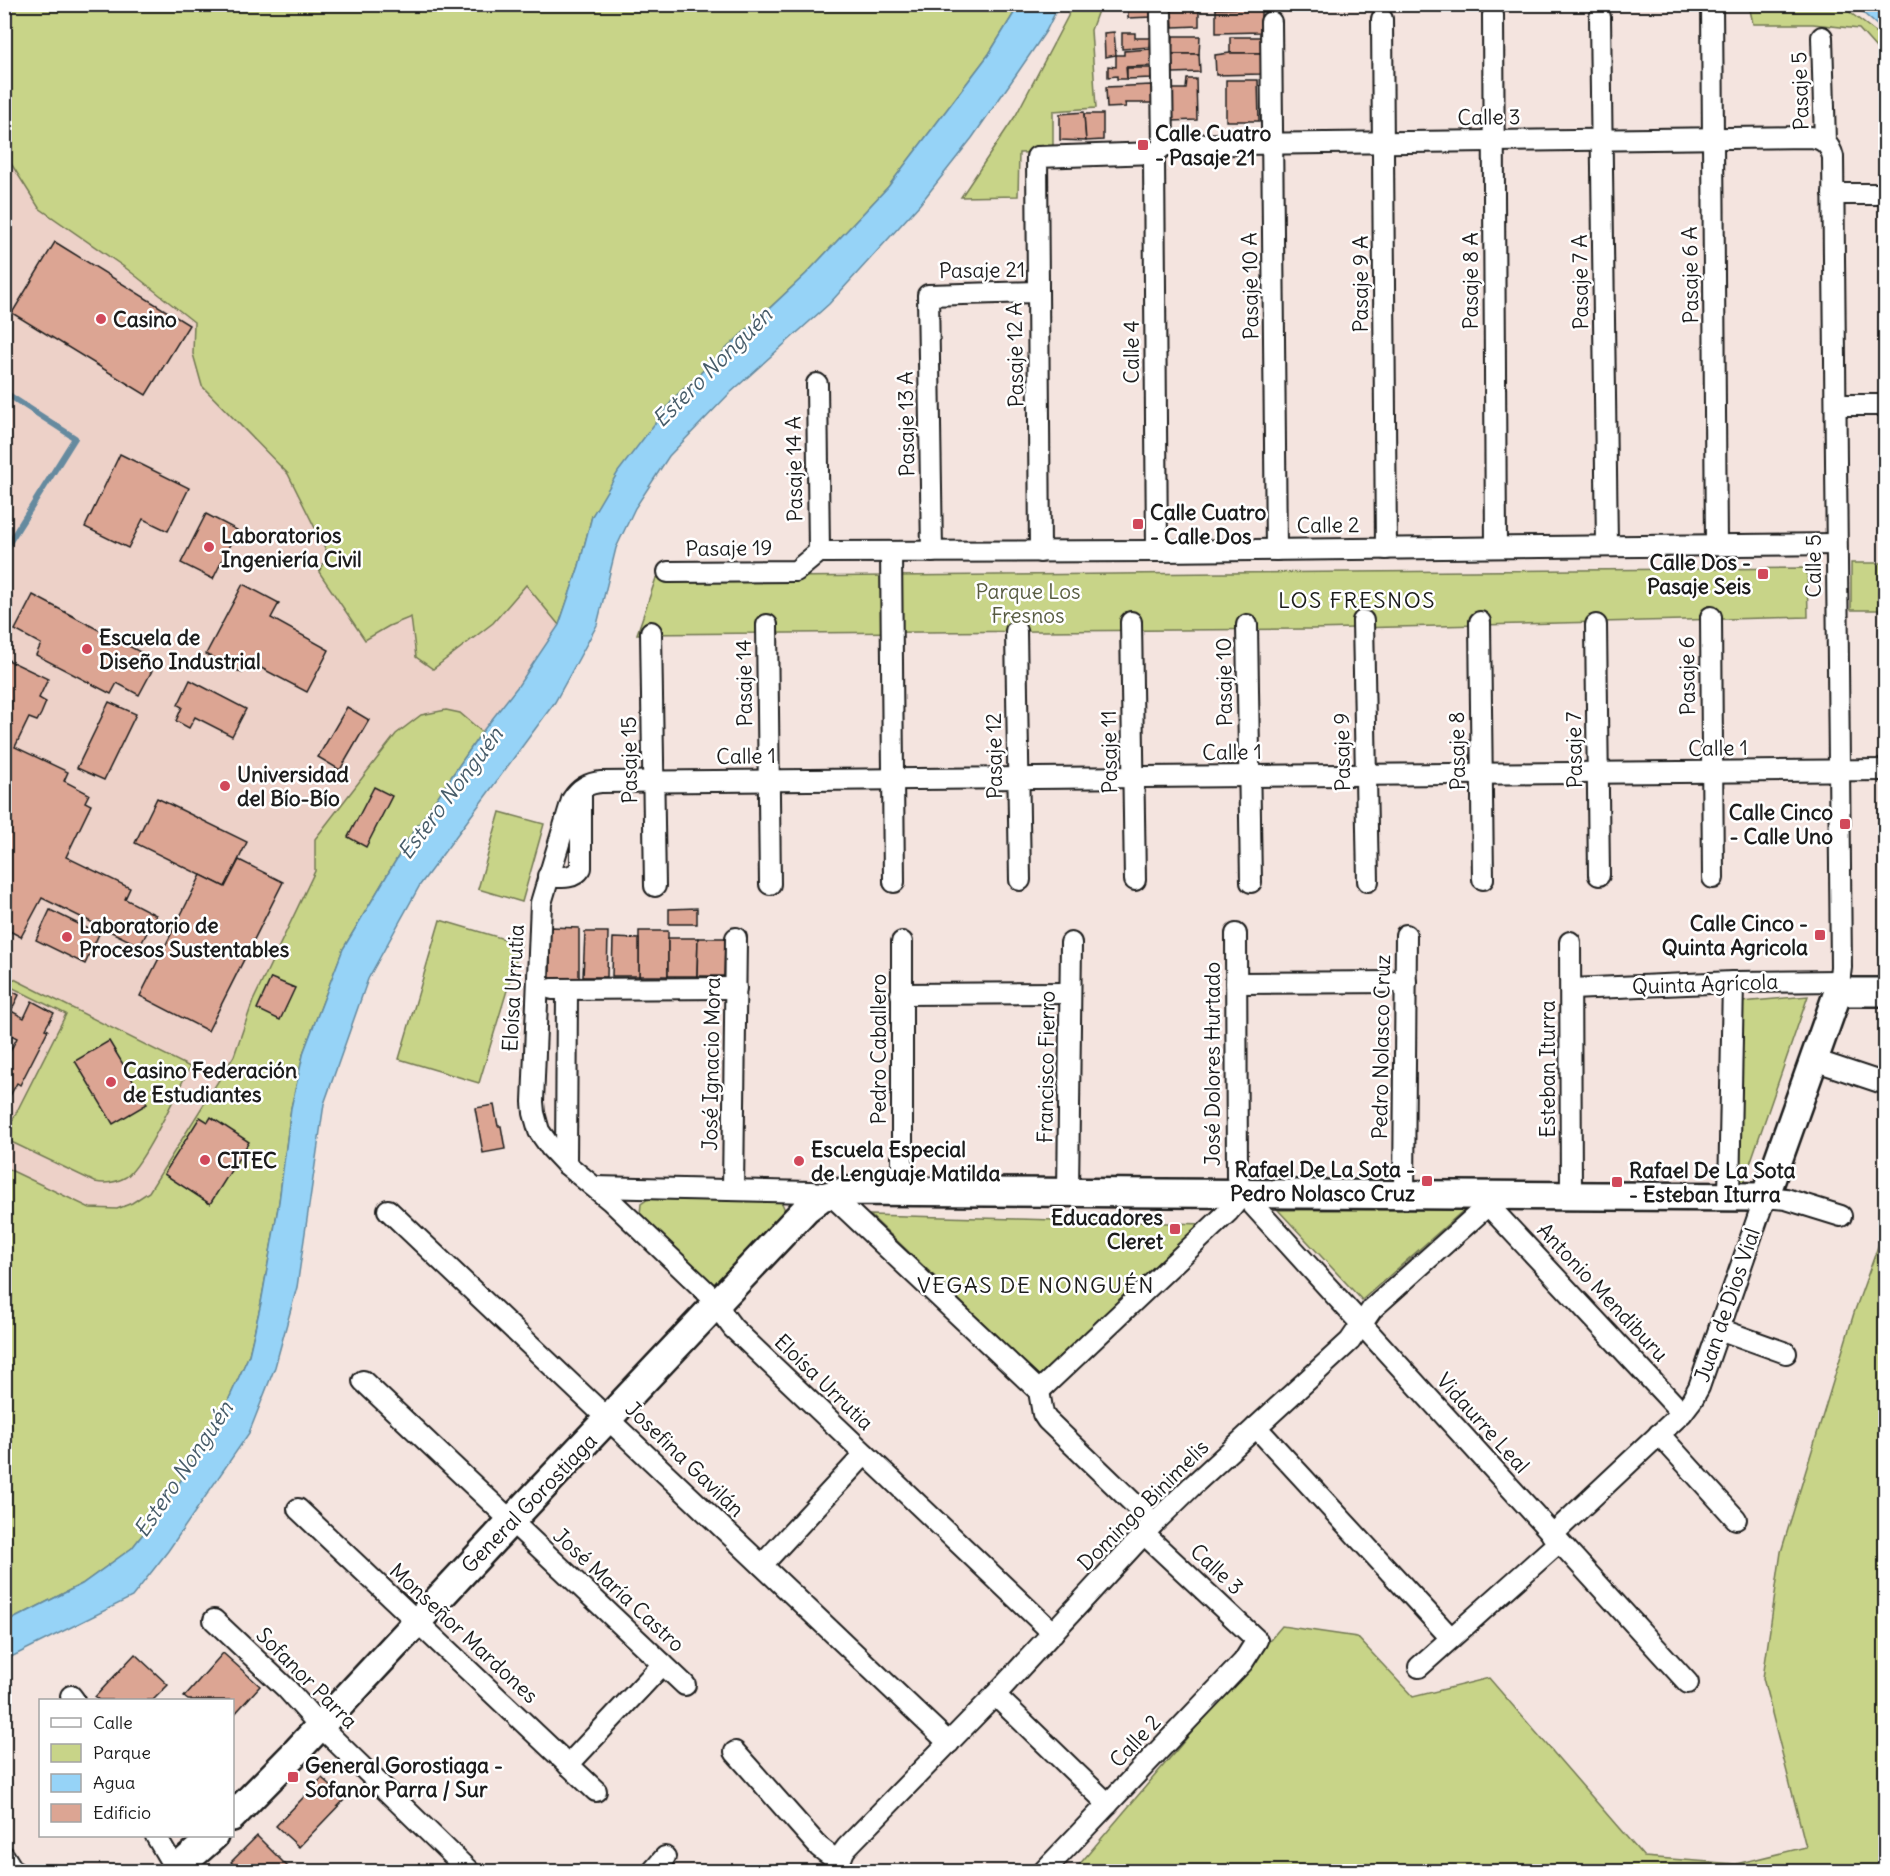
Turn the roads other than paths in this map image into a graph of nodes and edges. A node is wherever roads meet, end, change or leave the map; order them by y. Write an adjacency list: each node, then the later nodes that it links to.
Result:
1 (1712, 4): 8 (street, Pasaje 6 A)
2 (1161, 13): 14 (street, Calle 4)
3 (1492, 15): 10 (street, Pasaje 8 A)
4 (1600, 17): 9 (street, Pasaje 7 A)
5 (1382, 19): 11 (street, Pasaje 9 A)
6 (1271, 22): 13 (street, Pasaje 10 A)
7 (1822, 37): 12 (street, Pasaje 5)
8 (1713, 139): 9 (street, Calle 3); 12 (street, Calle 3); 24 (street, Pasaje 6 A)
9 (1602, 140): 10 (street, Calle 3); 25 (street, Pasaje 7 A)
10 (1493, 141): 11 (street, Calle 3); 26 (street, Pasaje 8 A)
11 (1383, 142): 13 (street, Calle 3); 27 (street, Pasaje 9 A)
12 (1825, 142): 16 (street, Calle 5)
13 (1272, 144): 14 (street, Calle 3); 28 (street, Pasaje 10 A)
14 (1159, 150): 15 (street, Calle 3); 29 (street, Calle 4)
15 (1037, 157): 18 (street, Pasaje 12 A)
16 (1833, 194): 17 (street); 21 (street, Calle 5)
17 (1886, 194)
18 (1038, 292): 19 (street, Pasaje 21); 33 (street, Pasaje 12 A)
19 (928, 295): 32 (street, Pasaje 13 A)
20 (818, 384): 30 (street, Pasaje 14 A)
21 (1836, 405): 22 (street); 23 (street, Calle 5)
22 (1886, 405)
23 (1836, 544): 24 (street, Calle 2); 45 (street, Calle 5)
24 (1716, 545): 25 (street, Calle 2)
25 (1606, 546): 26 (street, Calle 2)
26 (1496, 548): 27 (street, Calle 2)
27 (1386, 549): 28 (street, Calle 2)
28 (1276, 550): 29 (street, Calle 2)
29 (1157, 551): 33 (street, Calle 2)
30 (819, 552): 31 (street, Calle 2); 34 (street, Pasaje 19)
31 (891, 552): 32 (street, Calle 2); 53 (street)
32 (932, 552): 33 (street, Calle 2)
33 (1040, 552)
34 (668, 572)
35 (1711, 617): 46 (street, Pasaje 6)
36 (1364, 621): 49 (street, Pasaje 9)
37 (1131, 622): 51 (street, Pasaje 11)
38 (1480, 622): 48 (street, Pasaje 8)
39 (767, 625): 54 (street, Pasaje 14)
40 (1247, 625): 50 (street, Pasaje 10)
41 (1596, 625): 47 (street, Pasaje 7)
42 (1016, 631): 52 (street, Pasaje 12)
43 (651, 632): 55 (street, Pasaje 15)
44 (1886, 770): 45 (street, Calle 1)
45 (1839, 771): 46 (street, Calle 1); 77 (street, Calle 5)
46 (1712, 772): 47 (street, Calle 1); 59 (street, Pasaje 6)
47 (1598, 773): 48 (street, Calle 1); 57 (street, Pasaje 7)
48 (1481, 774): 49 (street, Calle 1); 60 (street, Pasaje 8)
49 (1366, 775): 50 (street, Calle 1); 63 (street, Pasaje 9)
50 (1249, 776): 51 (street, Calle 1); 65 (street, Pasaje 10)
51 (1133, 777): 52 (street, Calle 1); 62 (street, Pasaje 11)
52 (1018, 778): 53 (street, Calle 1); 61 (street, Pasaje 12)
53 (892, 779): 54 (street, Calle 1); 64 (street)
54 (769, 780): 55 (street, Calle 1); 66 (street, Pasaje 14)
55 (653, 781): 56 (street, Calle 1); 67 (street, Pasaje 15)
56 (581, 788): 58 (street); 58 (street)
57 (1599, 875)
58 (548, 876): 85 (street, Eloísa Urrutia)
59 (1713, 878)
60 (1483, 879)
61 (1020, 880)
62 (1135, 880)
63 (1368, 881)
64 (894, 882)
65 (1251, 882)
66 (770, 884)
67 (655, 886)
68 (1236, 934): 76 (street, José Dolores Hurtado)
69 (1406, 935): 74 (street, Pedro Nolasco Cruz)
70 (736, 938): 78 (street, José Ignacio Mora)
71 (902, 942): 82 (street, Pedro Caballero)
72 (1570, 942): 79 (street, Esteban Iturra)
73 (1071, 943): 81 (street, Francisco Fierro)
74 (1406, 982): 76 (street); 93 (street, Pedro Nolasco Cruz)
75 (1733, 982): 77 (street, Quinta Agrícola); 79 (street, Quinta Agrícola); 95 (street)
76 (1236, 983): 92 (street, José Dolores Hurtado)
77 (1839, 987): 80 (street, Quinta Agrícola); 83 (street, Juan de Dios Vial)
78 (736, 988): 85 (street); 87 (street, José Ignacio Mora)
79 (1570, 989): 94 (street, Esteban Iturra)
80 (1886, 992)
81 (1070, 993): 82 (street); 90 (street, Francisco Fierro)
82 (902, 994): 89 (street, Pedro Caballero)
83 (1814, 1060): 84 (street); 96 (street, Juan de Dios Vial)
84 (1886, 1084)
85 (566, 1164): 86 (street, Eloísa Urrutia)
86 (595, 1187): 87 (street); 101 (street, Eloísa Urrutia)
87 (733, 1190): 88 (street)
88 (780, 1191): 91 (street); 100 (street)
89 (902, 1191): 90 (street); 91 (street)
90 (1068, 1192): 92 (street)
91 (830, 1194): 100 (street, General Gorostiaga); 106 (street)
92 (1243, 1194): 93 (street); 102 (street, Vidaurre Leal); 106 (street)
93 (1404, 1194): 97 (street)
94 (1571, 1196): 95 (street); 97 (street)
95 (1729, 1196): 96 (street)
96 (1765, 1197): 99 (street); 103 (street, Juan de Dios Vial)
97 (1489, 1200): 102 (street, Domingo Binimelis); 107 (street, Antonio Mendiburu)
98 (388, 1210): 108 (street, Josefina Gavilán)
99 (1841, 1216)
100 (797, 1219): 101 (street, General Gorostiaga)
101 (718, 1304): 108 (street, General Gorostiaga); 111 (street, Eloísa Urrutia)
102 (1362, 1325): 109 (street, Domingo Binimelis); 116 (street, Vidaurre Leal)
103 (1719, 1329): 104 (street); 107 (street, Juan de Dios Vial)
104 (1786, 1353)
105 (363, 1381): 114 (street, José María Castro)
106 (1039, 1390): 115 (street, Calle 3)
107 (1682, 1413): 110 (street, Juan de Dios Vial)
108 (609, 1419): 114 (street, General Gorostiaga); 117 (street, Josefina Gavilán)
109 (1256, 1427): 115 (street, Domingo Binimelis); 121 (street)
110 (1659, 1434): 113 (street); 116 (street, Juan de Dios Vial)
111 (865, 1454): 117 (street); 120 (street, Eloísa Urrutia)
112 (298, 1509): 119 (street, Monseñor Mardones)
113 (1736, 1519)
114 (511, 1521): 119 (street, General Gorostiaga); 123 (street, José María Castro)
115 (1149, 1528): 120 (street, Domingo Binimelis); 122 (street, Calle 3)
116 (1555, 1538): 121 (street, Juan de Dios Vial); 125 (street, Vidaurre Leal)
117 (762, 1565): 129 (street, Josefina Gavilán)
118 (214, 1620): 128 (street, Sofanor Parra)
119 (417, 1622): 128 (street, General Gorostiaga); 131 (street, Monseñor Mardones)
120 (1053, 1633): 127 (street, Domingo Binimelis)
121 (1451, 1638): 124 (street, Juan de Dios Vial)
122 (1257, 1640): 133 (street, Calle 2)
123 (663, 1664): 126 (street, José María Castro); 131 (street)
124 (1419, 1667)
125 (1688, 1683)
126 (685, 1685)
127 (995, 1695): 129 (street, Domingo Binimelis); 133 (street)
128 (320, 1726): 134 (street, General Gorostiaga); 140 (street, Sofanor Parra)
129 (949, 1743): 138 (street, Domingo Binimelis)
130 (735, 1752): 138 (street)
131 (568, 1765): 132 (street, Monseñor Mardones)
132 (596, 1791)
133 (1108, 1804): 142 (street, Calle 2)
134 (234, 1815)
135 (157, 1837): 139 (street)
136 (213, 1837): 139 (street)
137 (4, 1856): 141 (street)
138 (842, 1866)
139 (176, 1871)
140 (468, 1871)
141 (14, 1872)
142 (1043, 1872)

